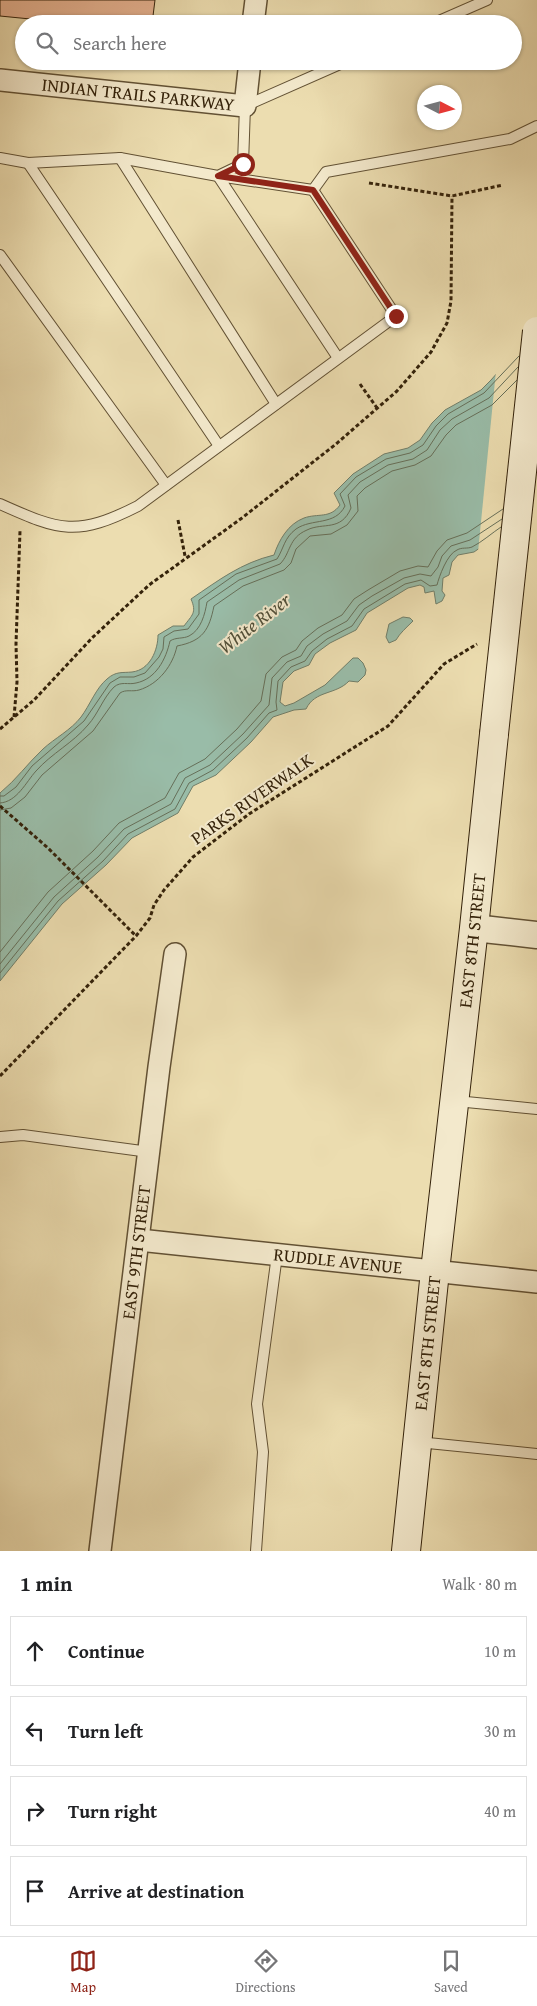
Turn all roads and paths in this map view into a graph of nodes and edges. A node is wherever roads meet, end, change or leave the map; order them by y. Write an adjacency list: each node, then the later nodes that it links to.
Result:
1 (256, 0): 3 (street)
2 (487, 0): 4 (lane)
3 (255, 15)
4 (453, 15)
5 (249, 70): 8 (street)
6 (327, 70): 8 (lane)
7 (0, 80): 8 (street, INDIAN TRAILS PARKWAY)
8 (245, 106): 14 (lane)
9 (537, 126): 13 (lane)
10 (0, 158): 12 (lane)
11 (120, 158): 12 (lane); 14 (lane); 22 (lane)
12 (28, 163): 24 (lane)
13 (340, 169): 16 (lane); 17 (path)
14 (218, 176): 16 (lane); 20 (lane)
15 (503, 185): 17 (path)
16 (313, 190): 20 (lane)
17 (452, 196): 23 (path)
18 (0, 255): 25 (lane)
19 (537, 331): 34 (main road, EAST 8TH STREET, bridge)
20 (338, 358): 22 (lane)
21 (360, 384): 23 (path)
22 (276, 404): 24 (lane)
23 (378, 408): 31 (path)
24 (219, 446): 25 (lane)
25 (166, 485): 27 (lane)
26 (0, 504): 27 (lane)
27 (21, 513): 31 (path)
28 (178, 520): 29 (path)
29 (185, 556)
30 (478, 644): 36 (path, PARKS RIVERWALK)
31 (14, 717): 32 (path)
32 (0, 729)
33 (0, 806): 36 (path)
34 (474, 928): 35 (street); 39 (main road, EAST 8TH STREET)
35 (537, 935)
36 (136, 936): 38 (path, PARKS RIVERWALK)
37 (175, 954): 42 (street, EAST 9TH STREET)
38 (0, 1076)
39 (455, 1101): 40 (lane); 45 (main road, EAST 8TH STREET)
40 (537, 1109)
41 (0, 1137): 42 (lane)
42 (149, 1152): 43 (street, EAST 9TH STREET)
43 (139, 1240): 44 (street, RUDDLE AVENUE); 49 (street, EAST 9TH STREET)
44 (277, 1255): 45 (street, RUDDLE AVENUE); 50 (lane)
45 (435, 1271): 46 (street, RUDDLE AVENUE); 47 (main road, EAST 8TH STREET)
46 (537, 1282)
47 (417, 1441): 48 (lane); 51 (main road, EAST 8TH STREET)
48 (537, 1454)
49 (100, 1551)
50 (256, 1551)
51 (406, 1551)

